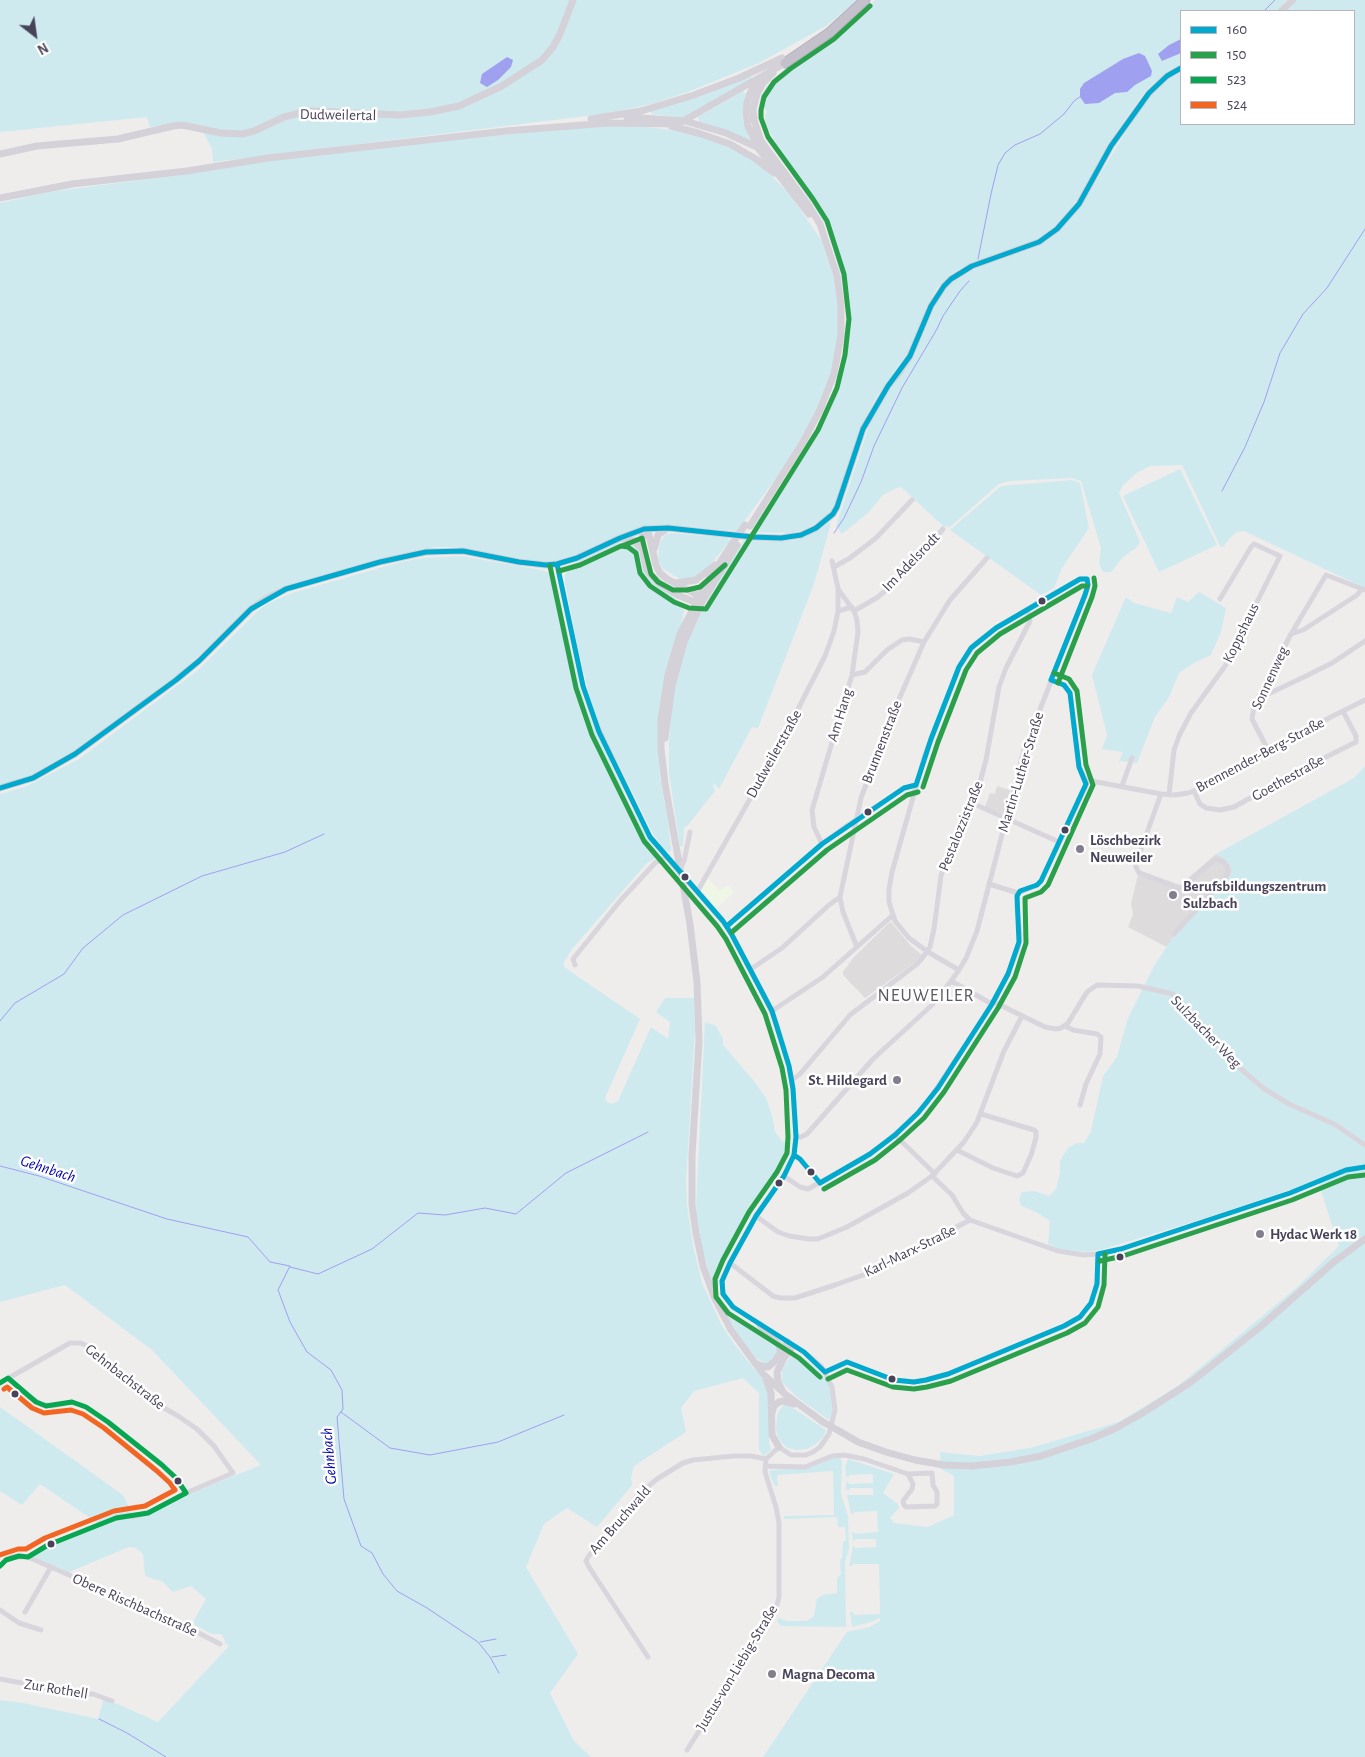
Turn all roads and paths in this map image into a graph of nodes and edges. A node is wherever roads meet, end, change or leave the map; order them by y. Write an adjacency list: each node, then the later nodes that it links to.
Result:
1 (573, 0): 13 (main road, Dudweilertal)
2 (866, 0): 5 (highway)
3 (1292, 0): 4 (main road)
4 (1282, 10)
5 (784, 60): 7 (main road); 8 (main road); 14 (main road)
6 (1180, 69): 19 (main road)
7 (759, 78): 9 (main road); 12 (main road)
8 (612, 116): 9 (main road); 11 (main road)
9 (685, 121): 10 (main road); 12 (main road)
10 (659, 124): 11 (main road); 15 (main road)
11 (506, 131): 16 (main road)
12 (758, 148): 14 (main road); 15 (main road)
13 (0, 154)
14 (773, 159): 17 (main road)
15 (784, 182): 17 (main road)
16 (0, 198)
17 (824, 240): 23 (main road)
18 (912, 500): 30 (street)
19 (668, 528): 20 (main road); 26 (main road)
20 (644, 529): 22 (main road); 24 (main road); 26 (main road)
21 (943, 529): 37 (street, Im Adelsrodt)
22 (620, 538): 24 (main road); 29 (main road)
23 (735, 545): 25 (main road); 36 (main road)
24 (643, 550): 34 (main road)
25 (727, 552): 31 (main road); 36 (main road)
26 (654, 554): 31 (main road)
27 (987, 558): 43 (street, Brunnenstraße)
28 (832, 561): 30 (street, Dudweilerstraße)
29 (557, 564): 55 (main road); 65 (street)
30 (834, 567): 32 (street, Dudweilerstraße)
31 (674, 583): 36 (main road)
32 (838, 588): 37 (street, Am Hang); 39 (street, Dudweilerstraße)
33 (1364, 590): 41 (street, Sonnenweg); 41 (street, Sonnenweg)
34 (678, 595): 36 (main road); 40 (main road)
35 (1220, 599): 58 (street, Koppshaus)
36 (699, 600): 40 (main road); 52 (main road)
37 (853, 609): 39 (street); 44 (street, Am Hang)
38 (1027, 610): 45 (street, Martin-Luther-Straße); 53 (street); 59 (street, Pestalozzistraße)
39 (838, 611): 68 (street, Dudweilerstraße)
40 (687, 618): 52 (main road)
41 (1291, 634): 46 (street, Sonnenweg)
42 (1365, 640): 46 (street)
43 (924, 642): 44 (street); 60 (street, Brunnenstraße)
44 (852, 675): 64 (street, Am Hang)
45 (1051, 680): 51 (street); 61 (street, Martin-Luther-Straße)
46 (1260, 694): 49 (street, Sonnenweg)
47 (1365, 700): 48 (street, Brennender-Berg-Straße)
48 (1344, 711): 49 (street, Brennender-Berg-Straße); 56 (street, Goethestraße)
49 (1268, 750): 56 (street, Brennender-Berg-Straße)
50 (1132, 758): 54 (street)
51 (1086, 780): 54 (street, Brennender-Berg-Straße); 63 (street)
52 (665, 784): 104 (main road)
53 (916, 786): 60 (street); 71 (street)
54 (1122, 786): 57 (street, Brennender-Berg-Straße)
55 (0, 788)
56 (1194, 791): 58 (street, Brennender-Berg-Straße)
57 (1161, 794): 58 (street, Brennender-Berg-Straße); 73 (street)
58 (1169, 795)
59 (972, 803): 61 (street); 75 (street, Pestalozzistraße)
60 (857, 819): 64 (street); 70 (street, Brunnenstraße)
61 (1006, 819): 63 (street); 67 (street, Martin-Luther-Straße)
62 (690, 832): 66 (street, bridge)
63 (1058, 842): 69 (street)
64 (822, 844): 72 (street)
65 (666, 857): 66 (street, bridge); 76 (street)
66 (679, 872): 68 (street, bridge)
67 (990, 884): 69 (street); 78 (street, Martin-Luther-Straße)
68 (697, 892): 72 (street)
69 (1018, 893): 80 (street)
70 (840, 897): 74 (street, Brunnenstraße); 77 (street)
71 (893, 915): 74 (street); 75 (street)
72 (727, 926): 77 (street)
73 (1174, 934)
74 (857, 947): 81 (street)
75 (928, 952): 78 (street); 84 (street)
76 (575, 965)
77 (750, 969): 81 (street)
78 (959, 970): 79 (street, Martin-Luther-Straße)
79 (951, 981): 80 (street); 88 (street, Martin-Luther-Straße)
80 (993, 1003): 82 (street); 87 (street)
81 (772, 1011): 84 (street)
82 (1022, 1016): 83 (street); 86 (street)
83 (1065, 1026): 85 (street); 89 (street, Sulzbacher Weg)
84 (792, 1080): 88 (street)
85 (1080, 1105)
86 (981, 1114): 90 (street); 90 (street)
87 (895, 1135): 93 (street); 95 (street)
88 (796, 1137): 91 (street)
89 (1365, 1145)
90 (957, 1150): 93 (street)
91 (794, 1155): 94 (street); 95 (street)
92 (1365, 1167): 99 (street, Karl-Marx-Straße)
93 (934, 1175): 96 (street); 97 (street)
94 (784, 1176): 95 (street); 96 (street)
95 (820, 1183)
96 (756, 1216): 100 (street)
97 (970, 1220): 99 (street, Karl-Marx-Straße); 100 (street, Karl-Marx-Straße)
98 (1365, 1239): 110 (main road, bridge)
99 (1098, 1254): 105 (street)
100 (730, 1263): 101 (street)
101 (760, 1325): 102 (street); 103 (main road)
102 (791, 1344): 103 (main road); 105 (street); 109 (main road)
103 (781, 1353): 104 (main road)
104 (751, 1359): 106 (main road)
105 (826, 1372): 112 (street)
106 (763, 1374): 109 (main road); 111 (main road)
107 (8, 1378): 108 (street, Gehnbachstraße); 116 (street); 116 (street, Gehnbachstraße)
108 (0, 1383)
109 (784, 1394): 110 (main road)
110 (799, 1406): 111 (main road)
111 (771, 1416): 112 (main road)
112 (779, 1447): 113 (street)
113 (766, 1459): 114 (street); 124 (street, Am Bruchwald)
114 (765, 1466): 115 (street); 127 (street, Justus-von-Liebig-Straße)
115 (908, 1474): 115 (street)
116 (186, 1493): 117 (street)
117 (28, 1557): 118 (street); 119 (street, Obere Rischbachstraße)
118 (0, 1566)
119 (50, 1567): 121 (street); 123 (street, Obere Rischbachstraße)
120 (0, 1610): 122 (street)
121 (25, 1612)
122 (42, 1630)
123 (220, 1644)
124 (648, 1658)
125 (0, 1679): 126 (street, Zur Rothell)
126 (112, 1701)
127 (687, 1750)

